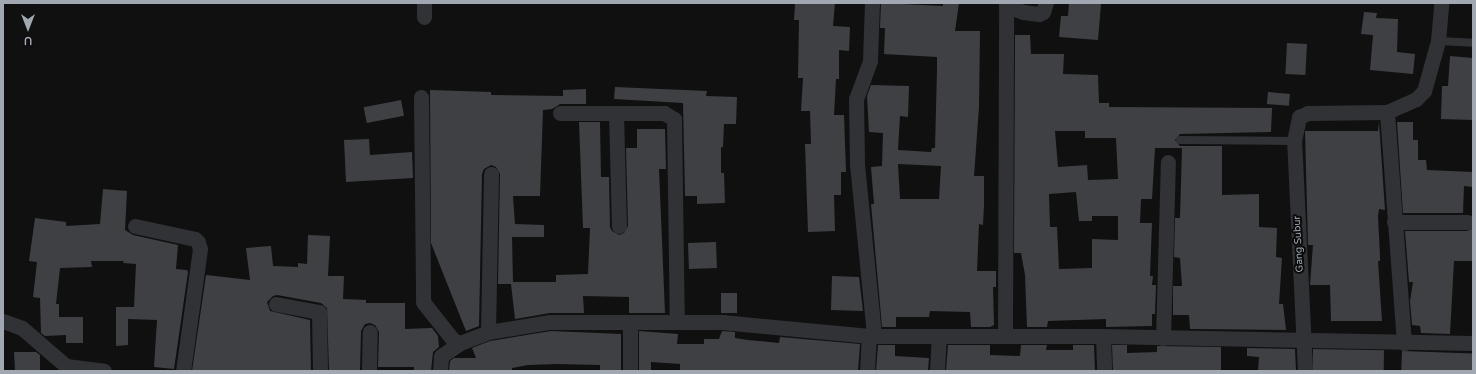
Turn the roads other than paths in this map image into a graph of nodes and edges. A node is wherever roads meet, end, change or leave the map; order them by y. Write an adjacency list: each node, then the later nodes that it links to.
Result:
1 (872, 3): 25 (street)
2 (1046, 3): 4 (street)
3 (1441, 3): 5 (street)
4 (1006, 4): 26 (street)
5 (1438, 41): 6 (lane); 8 (street)
6 (1473, 43)
7 (421, 97): 31 (street)
8 (1387, 112): 12 (street, Gang Subur); 15 (street)
9 (560, 113): 10 (street)
10 (616, 113): 18 (street); 21 (street)
11 (1180, 140): 12 (lane)
12 (1294, 141): 30 (street, Gang Subur)
13 (1168, 162): 29 (street)
14 (491, 174): 24 (street)
15 (1394, 222): 16 (street); 32 (street)
16 (1467, 222)
17 (135, 226): 35 (street)
18 (619, 226)
19 (276, 304): 36 (street)
20 (3, 321): 34 (street)
21 (677, 322): 22 (street); 25 (street)
22 (630, 323): 24 (street); 39 (street)
23 (370, 332): 37 (street)
24 (488, 332): 31 (street)
25 (871, 335): 28 (street); 40 (street)
26 (1005, 335): 27 (street); 28 (street)
27 (1103, 336): 29 (street); 42 (street)
28 (939, 337): 41 (street)
29 (1163, 338): 30 (street)
30 (1305, 339): 32 (street); 43 (street, Gang Subur)
31 (460, 343): 38 (street)
32 (1404, 343): 33 (street)
33 (1473, 343)
34 (104, 371)
35 (183, 371)
36 (320, 371)
37 (369, 371)
38 (440, 371)
39 (630, 371)
40 (867, 371)
41 (937, 371)
42 (1104, 371)
43 (1305, 371)

